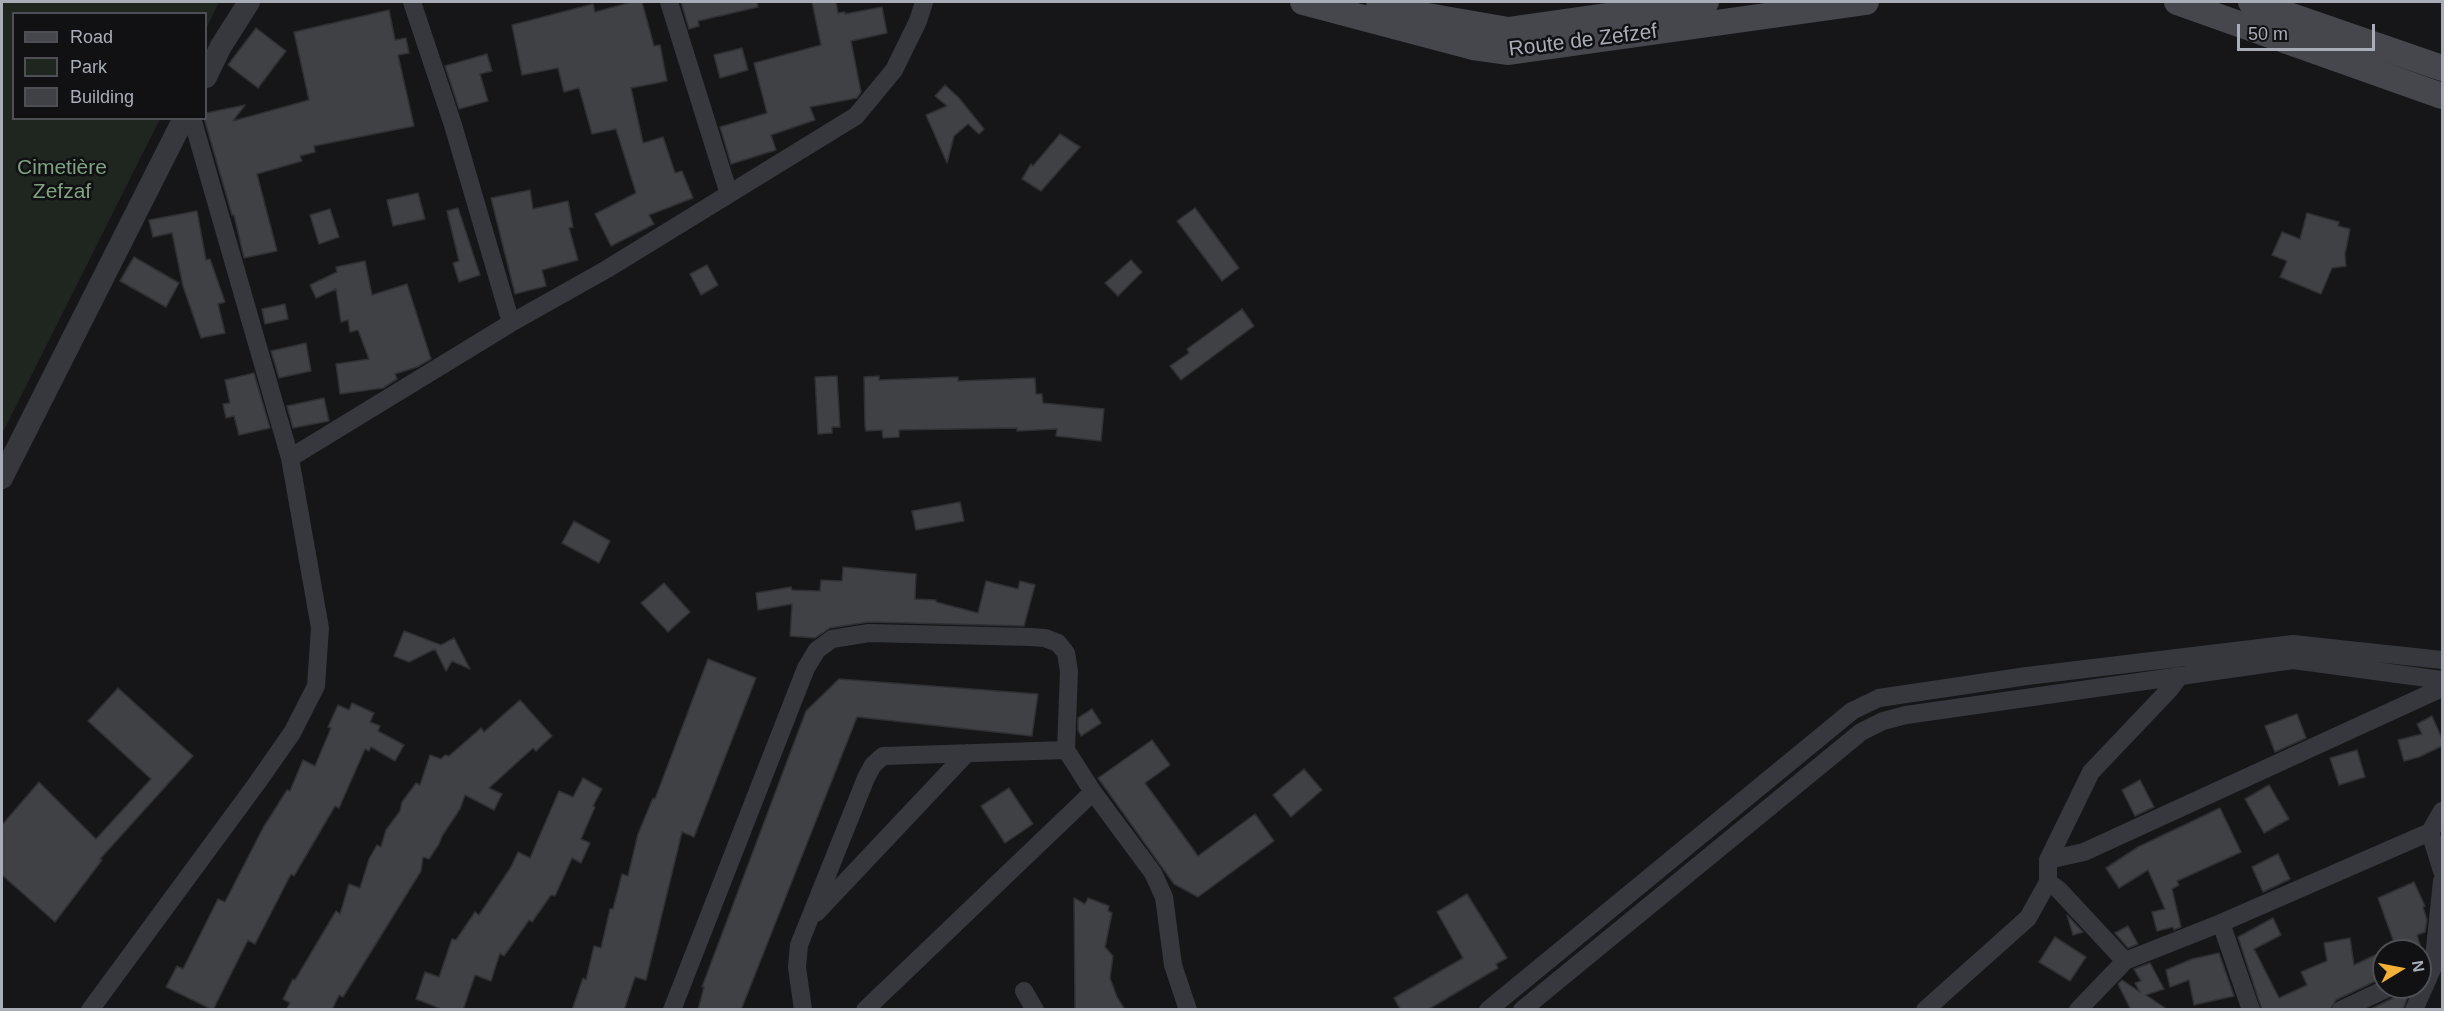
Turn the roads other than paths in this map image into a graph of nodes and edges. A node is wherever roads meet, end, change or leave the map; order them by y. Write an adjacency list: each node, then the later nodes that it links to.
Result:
1 (249, 2): 12 (street)
2 (412, 2): 17 (street)
3 (669, 2): 16 (street)
4 (924, 2): 16 (street)
5 (1303, 2): 8 (main road, Route de Zefzef)
6 (1379, 2): 7 (main road, Route de Zefzef)
7 (1706, 2)
8 (1866, 2)
9 (2177, 2): 13 (main road)
10 (2251, 2): 11 (main road)
11 (2442, 68)
12 (207, 75)
13 (2442, 96)
14 (183, 120): 19 (street)
15 (193, 120): 18 (street)
16 (729, 194): 17 (street)
17 (512, 323): 18 (street)
18 (290, 458): 39 (street)
19 (2, 478)
20 (2442, 660): 45 (street)
21 (2179, 677): 22 (street); 29 (street); 46 (street)
22 (2442, 680)
23 (2442, 688): 29 (street)
24 (1066, 750): 25 (street); 26 (street); 40 (street)
25 (967, 753): 33 (street); 33 (street)
26 (1093, 792): 42 (street); 44 (street)
27 (2442, 811): 28 (street)
28 (2430, 831): 30 (street); 34 (street)
29 (2048, 860): 32 (street)
30 (2442, 871)
31 (2442, 881): 35 (street)
32 (2048, 882): 36 (street); 47 (street)
33 (809, 920): 41 (street)
34 (2221, 923): 36 (street); 49 (street)
35 (2432, 939)
36 (2125, 961): 48 (street)
37 (1024, 991): 43 (street)
38 (2372, 995): 50 (street)
39 (90, 1010)
40 (672, 1010)
41 (803, 1010)
42 (865, 1010)
43 (1035, 1010)
44 (1188, 1010)
45 (1488, 1010)
46 (1522, 1010)
47 (1925, 1010)
48 (2078, 1010)
49 (2251, 1010)
50 (2341, 1010)

